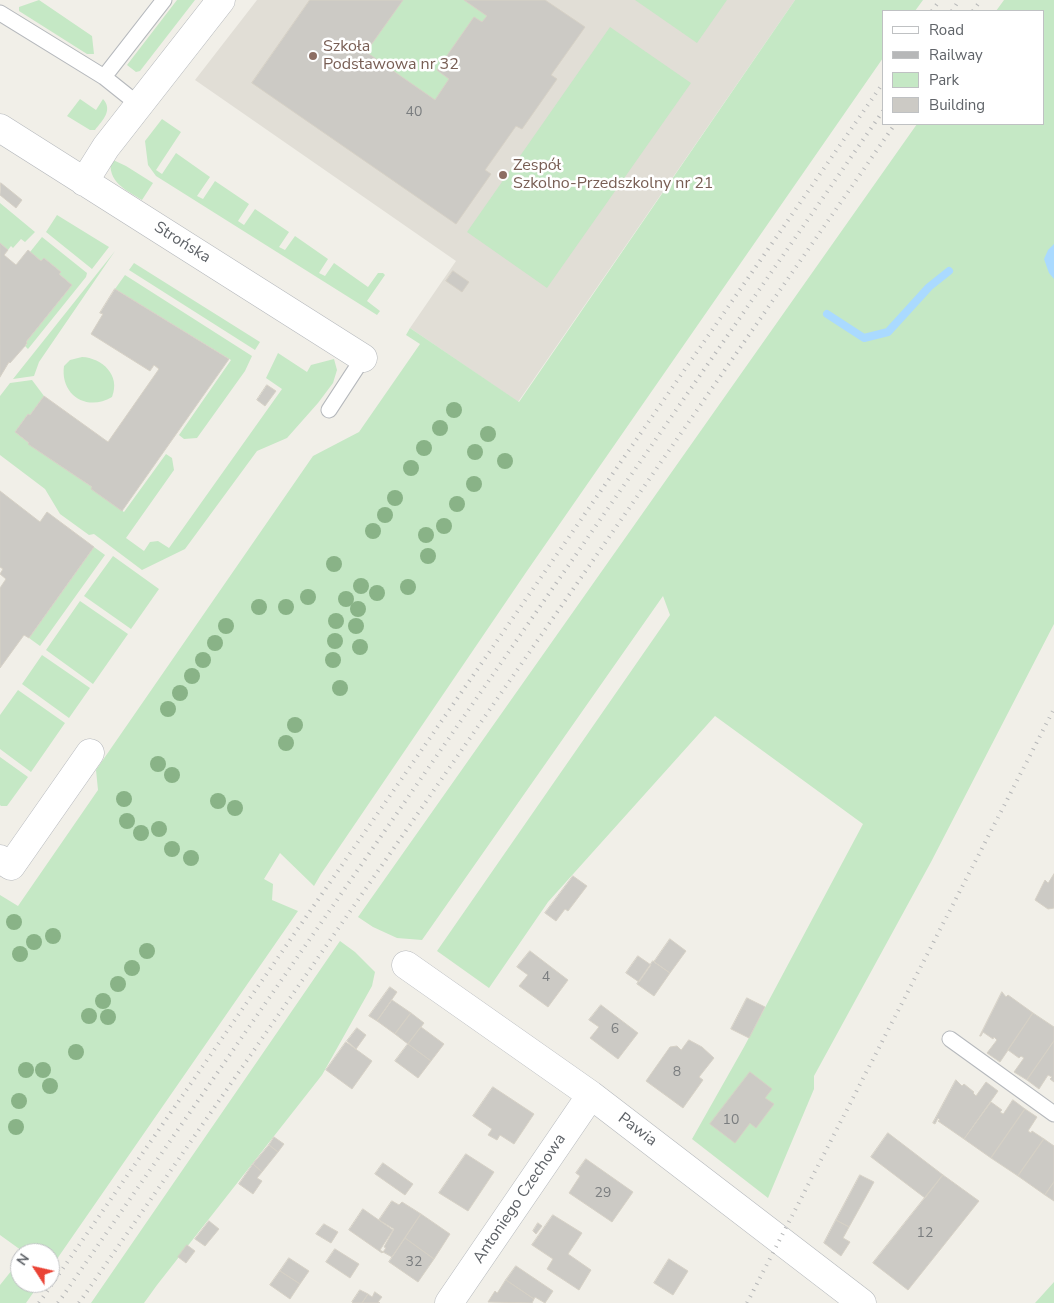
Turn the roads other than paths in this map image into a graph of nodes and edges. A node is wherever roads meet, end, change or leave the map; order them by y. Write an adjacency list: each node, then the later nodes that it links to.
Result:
1 (164, 0): 4 (lane)
2 (221, 0): 5 (street)
3 (0, 12): 4 (lane)
4 (104, 77): 5 (lane)
5 (138, 106): 7 (street)
6 (0, 128): 7 (street, Strońska)
7 (84, 182): 8 (street, Strońska)
8 (363, 358): 9 (lane)
9 (329, 410)
10 (90, 753): 11 (street)
11 (0, 859)
12 (406, 965): 14 (street, Pawia)
13 (950, 1039): 15 (lane)
14 (591, 1095): 16 (street, Antoniego Czechowa); 17 (street, Pawia)
15 (1054, 1114)
16 (449, 1303)
17 (862, 1303)

